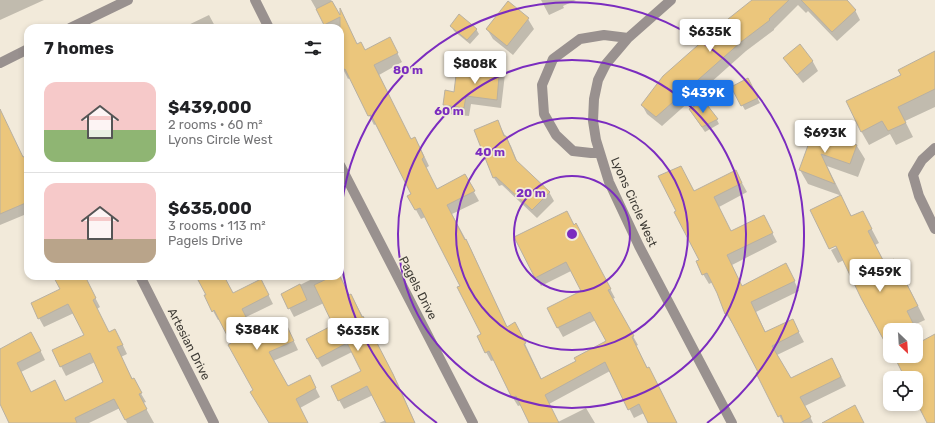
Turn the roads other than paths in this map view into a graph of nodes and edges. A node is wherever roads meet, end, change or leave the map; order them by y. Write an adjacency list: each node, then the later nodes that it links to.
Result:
1 (128, 0): 4 (street)
2 (255, 0): 5 (street)
3 (671, 0): 6 (street, Lyons Circle West)
4 (78, 24)
5 (267, 24)
6 (628, 38): 10 (street, Lyons Circle West); 10 (street)
7 (24, 53): 8 (street)
8 (0, 63)
9 (935, 148): 12 (street)
10 (599, 153): 16 (street, Lyons Circle West)
11 (344, 173): 15 (street, Pagels Drive)
12 (935, 229)
13 (142, 280): 14 (street, Artesian Drive)
14 (214, 423)
15 (473, 423)
16 (732, 423)

